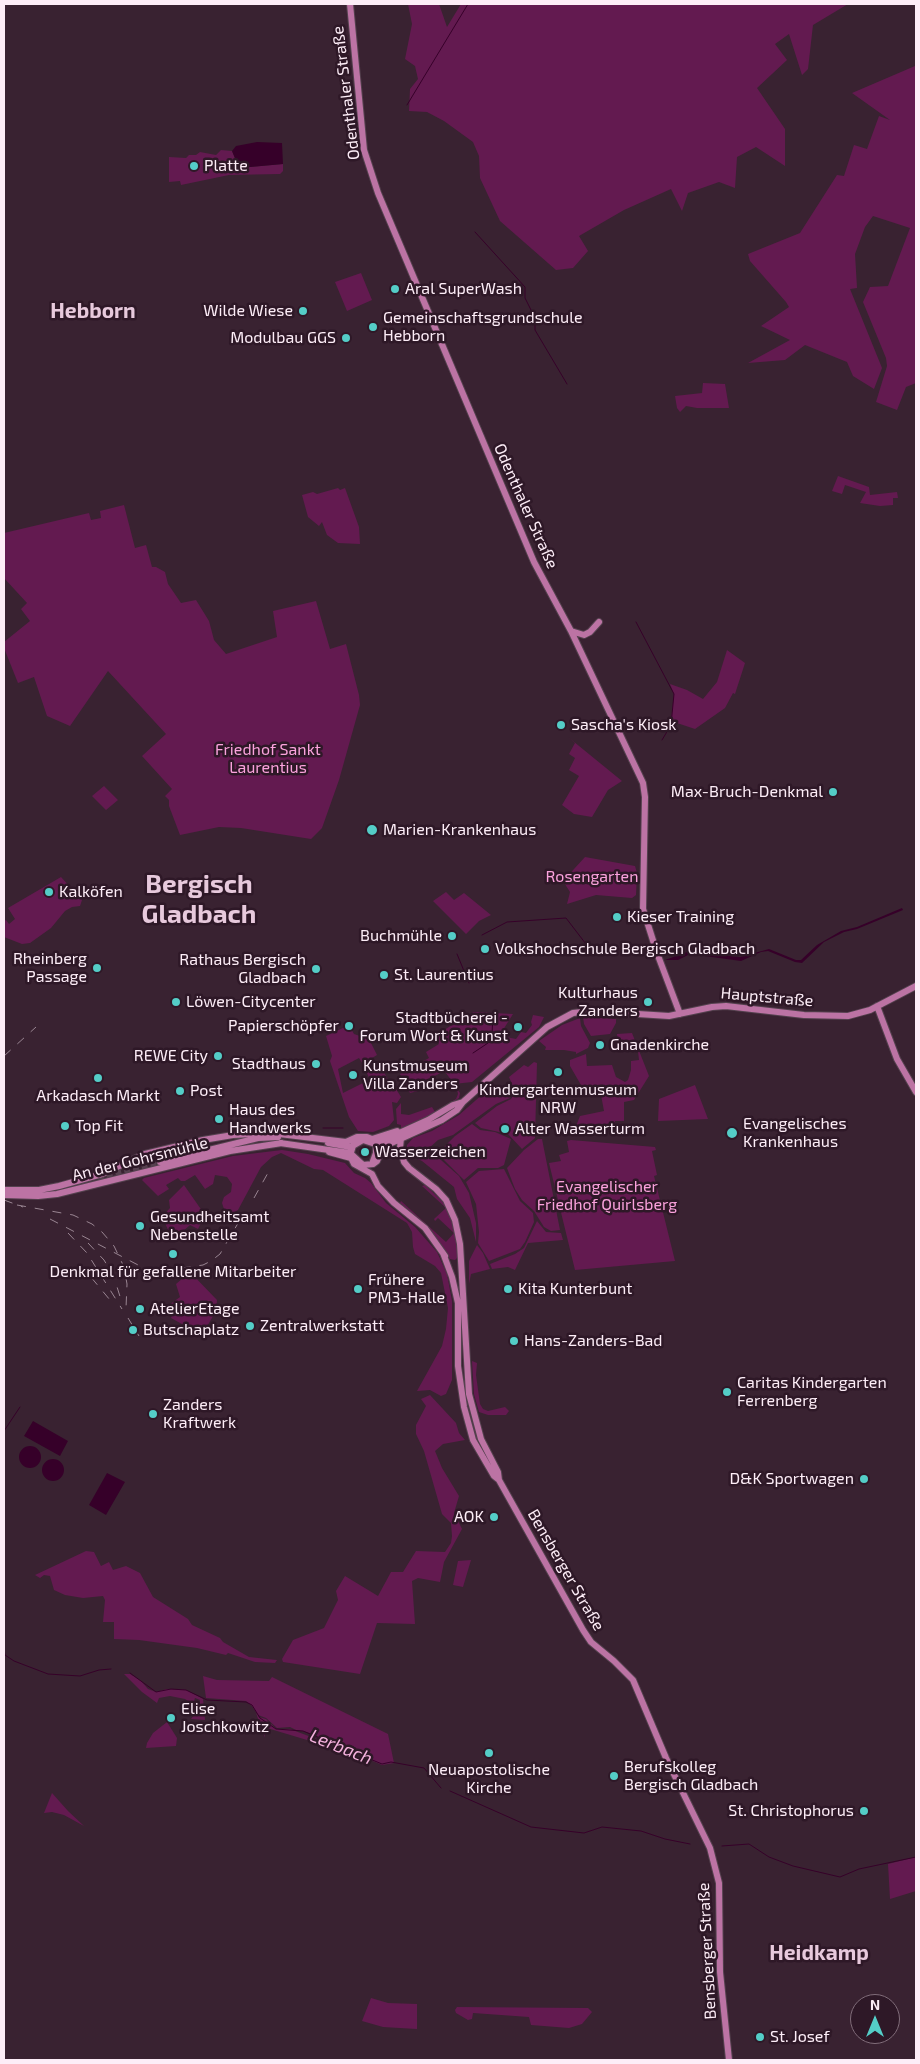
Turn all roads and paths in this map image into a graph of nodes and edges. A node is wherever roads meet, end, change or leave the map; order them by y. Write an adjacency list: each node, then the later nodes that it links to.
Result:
1 (350, 4): 3 (main road, Odenthaler Straße)
2 (599, 622): 3 (main road)
3 (571, 631): 6 (main road, Odenthaler Straße)
4 (916, 986): 5 (main road, Hauptstraße)
5 (877, 1006): 6 (main road, Hauptstraße); 7 (main road)
6 (680, 1014): 8 (main road, Hauptstraße)
7 (916, 1092)
8 (463, 1102): 11 (main road); 14 (main road)
9 (296, 1137): 10 (main road, An der Gohrsmühle); 13 (main road); 18 (main road, An der Gohrsmühle)
10 (313, 1138): 12 (main road, An der Gohrsmühle); 16 (main road, An der Gohrsmühle)
11 (401, 1138): 19 (main road); 25 (main road, Bensberger Straße)
12 (355, 1139): 14 (main road, An der Gohrsmühle); 16 (main road)
13 (246, 1141): 15 (main road); 17 (main road)
14 (374, 1141): 16 (main road); 19 (main road)
15 (282, 1143): 16 (main road); 20 (main road, An der Gohrsmühle)
16 (351, 1153): 19 (main road); 22 (main road, Bensberger Straße)
17 (160, 1162)
18 (123, 1164): 20 (main road); 21 (main road, An der Gohrsmühle)
19 (373, 1164): 22 (main road, Bensberger Straße)
20 (132, 1175): 23 (main road, An der Gohrsmühle)
21 (4, 1190)
22 (385, 1193): 24 (main road, Bensberger Straße)
23 (4, 1195)
24 (443, 1253): 25 (main road, Bensberger Straße); 26 (main road, Bensberger Straße)
25 (462, 1306): 27 (main road, Bensberger Straße)
26 (458, 1350): 27 (main road); 28 (main road, Bensberger Straße)
27 (466, 1356): 28 (main road, Bensberger Straße)
28 (499, 1480): 29 (main road, Bensberger Straße)
29 (728, 2060)

